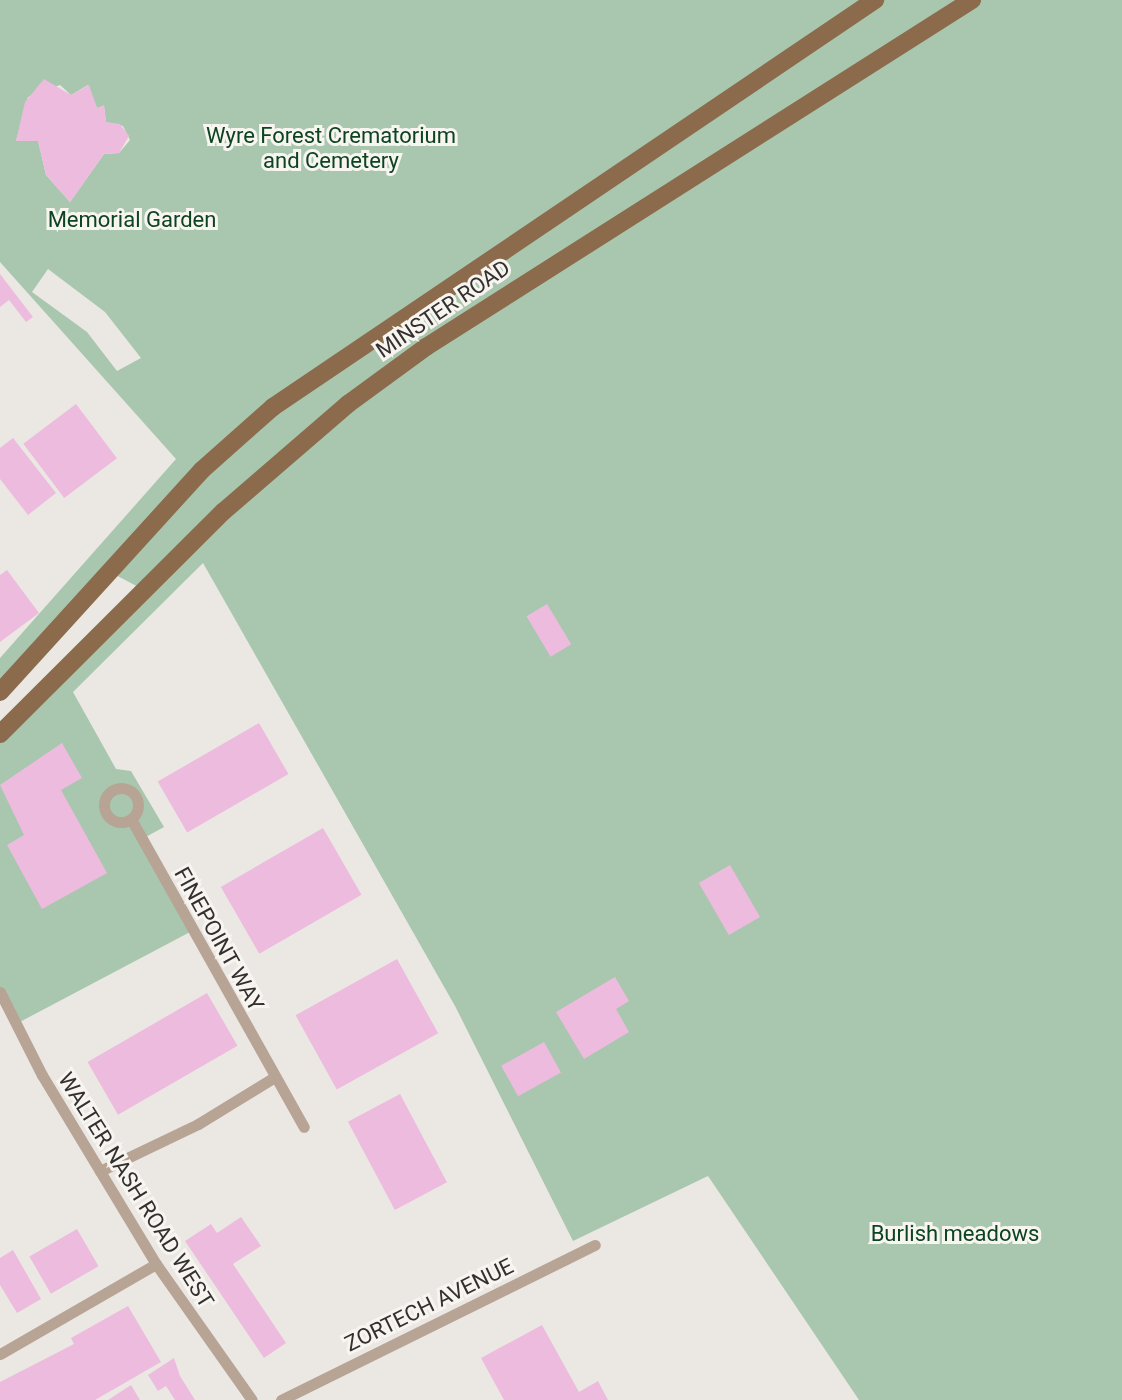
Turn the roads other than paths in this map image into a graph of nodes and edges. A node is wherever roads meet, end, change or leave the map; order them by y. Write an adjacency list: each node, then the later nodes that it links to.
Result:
1 (875, 0): 3 (main road, MINSTER ROAD)
2 (972, 0): 4 (main road, MINSTER ROAD)
3 (0, 692)
4 (0, 734)
5 (131, 819): 7 (street, FINEPOINT WAY)
6 (0, 992): 9 (street, WALTER NASH ROAD WEST)
7 (273, 1078): 8 (street, FINEPOINT WAY); 9 (street)
8 (304, 1127)
9 (100, 1171): 11 (street, WALTER NASH ROAD WEST)
10 (595, 1245): 14 (street, ZORTECH AVENUE)
11 (156, 1264): 12 (street); 13 (street, WALTER NASH ROAD WEST)
12 (0, 1354)
13 (252, 1400)
14 (281, 1400)

